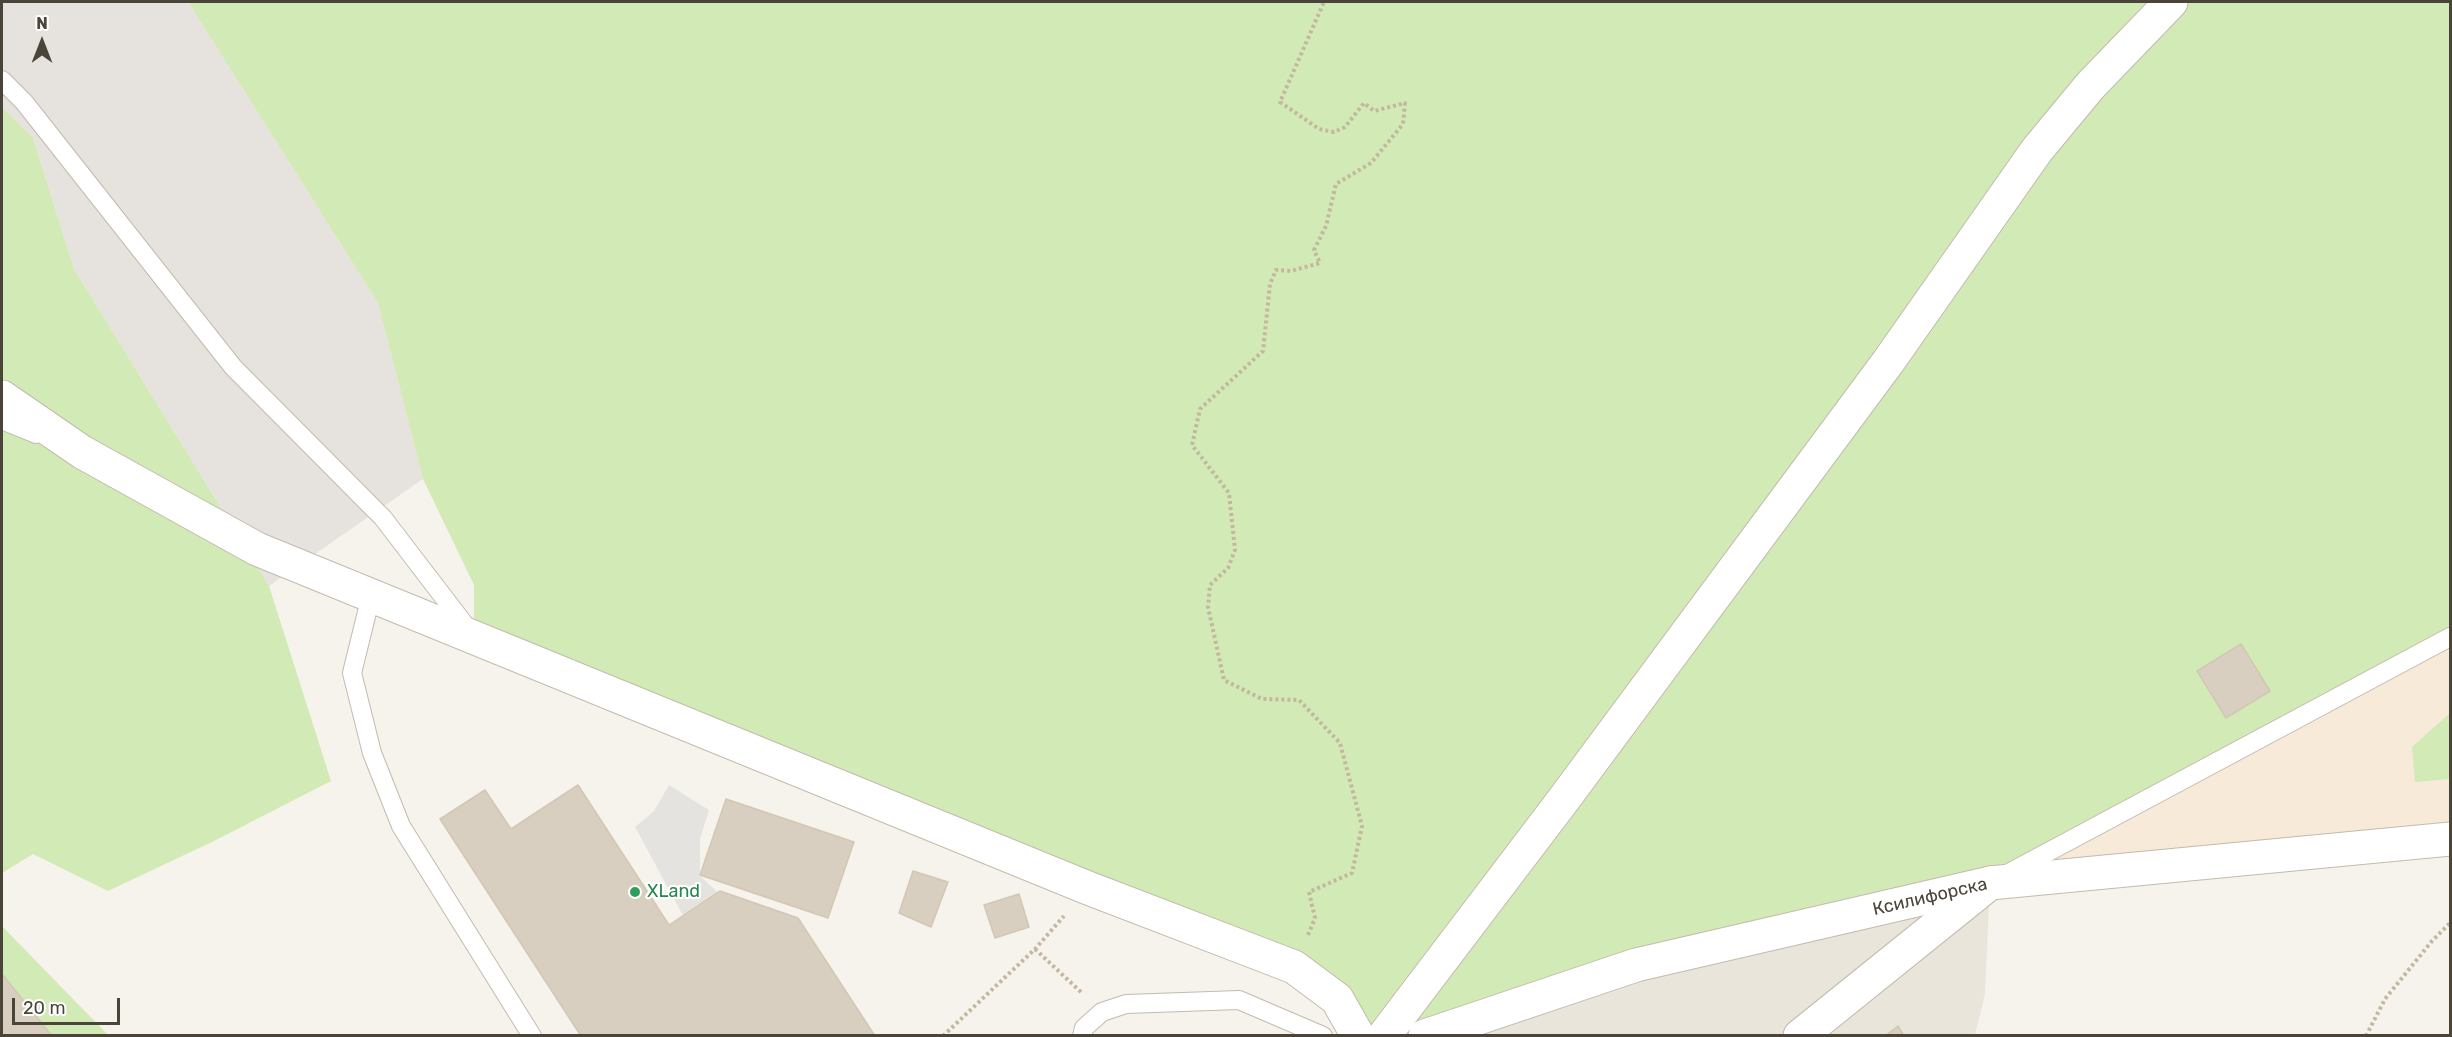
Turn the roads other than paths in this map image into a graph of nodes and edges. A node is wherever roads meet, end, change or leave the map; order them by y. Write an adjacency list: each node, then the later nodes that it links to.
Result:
1 (2171, 2): 15 (street)
2 (2, 80): 8 (lane)
3 (2, 397): 5 (street)
4 (2, 420): 5 (lane)
5 (82, 452): 6 (street)
6 (371, 596): 8 (street); 11 (lane)
7 (2451, 637): 10 (lane)
8 (474, 638): 14 (street)
9 (2451, 839): 10 (street, Ксилифорска)
10 (1990, 883): 16 (street, Ксилифорска); 17 (street)
11 (532, 1035)
12 (1082, 1035): 13 (lane)
13 (1323, 1035)
14 (1358, 1035)
15 (1384, 1035)
16 (1425, 1035)
17 (1800, 1035)

